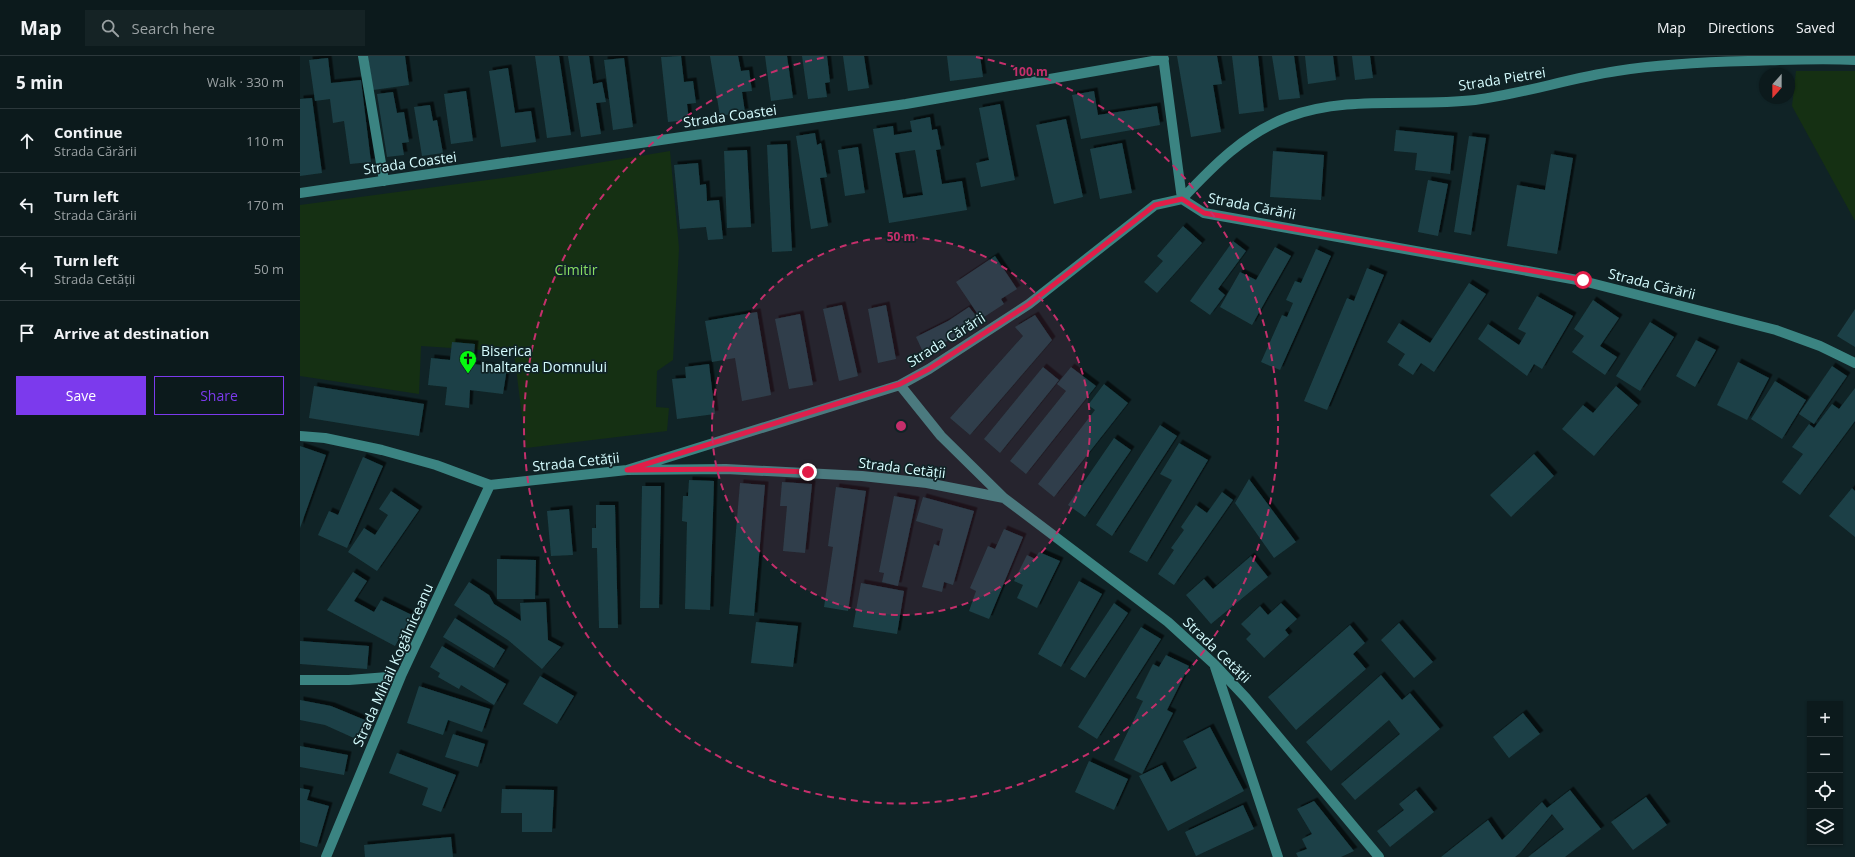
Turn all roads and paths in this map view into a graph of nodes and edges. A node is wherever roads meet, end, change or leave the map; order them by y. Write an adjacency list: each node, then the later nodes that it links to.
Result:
1 (364, 56): 4 (street)
2 (1163, 58): 4 (street, Strada Coastei); 6 (street)
3 (1855, 60): 6 (street, Strada Pietrei)
4 (384, 181): 5 (street, Strada Coastei)
5 (300, 194)
6 (1182, 199): 7 (street, Strada Cărării); 8 (street, Strada Cărării)
7 (1855, 363)
8 (900, 384): 10 (street, Strada Cărării); 12 (street, Strada Cetății)
9 (300, 436): 11 (street, Strada Cetății)
10 (627, 470): 11 (street, Strada Cetății); 12 (street, Strada Cetății)
11 (490, 485): 14 (street, Strada Mihail Kogălniceanu)
12 (1004, 498): 13 (street, Strada Cetății)
13 (1214, 664): 17 (street); 18 (street, Strada Cetății)
14 (401, 676): 15 (street); 16 (street, Strada Mihail Kogălniceanu)
15 (300, 680)
16 (326, 857)
17 (1278, 857)
18 (1379, 857)

